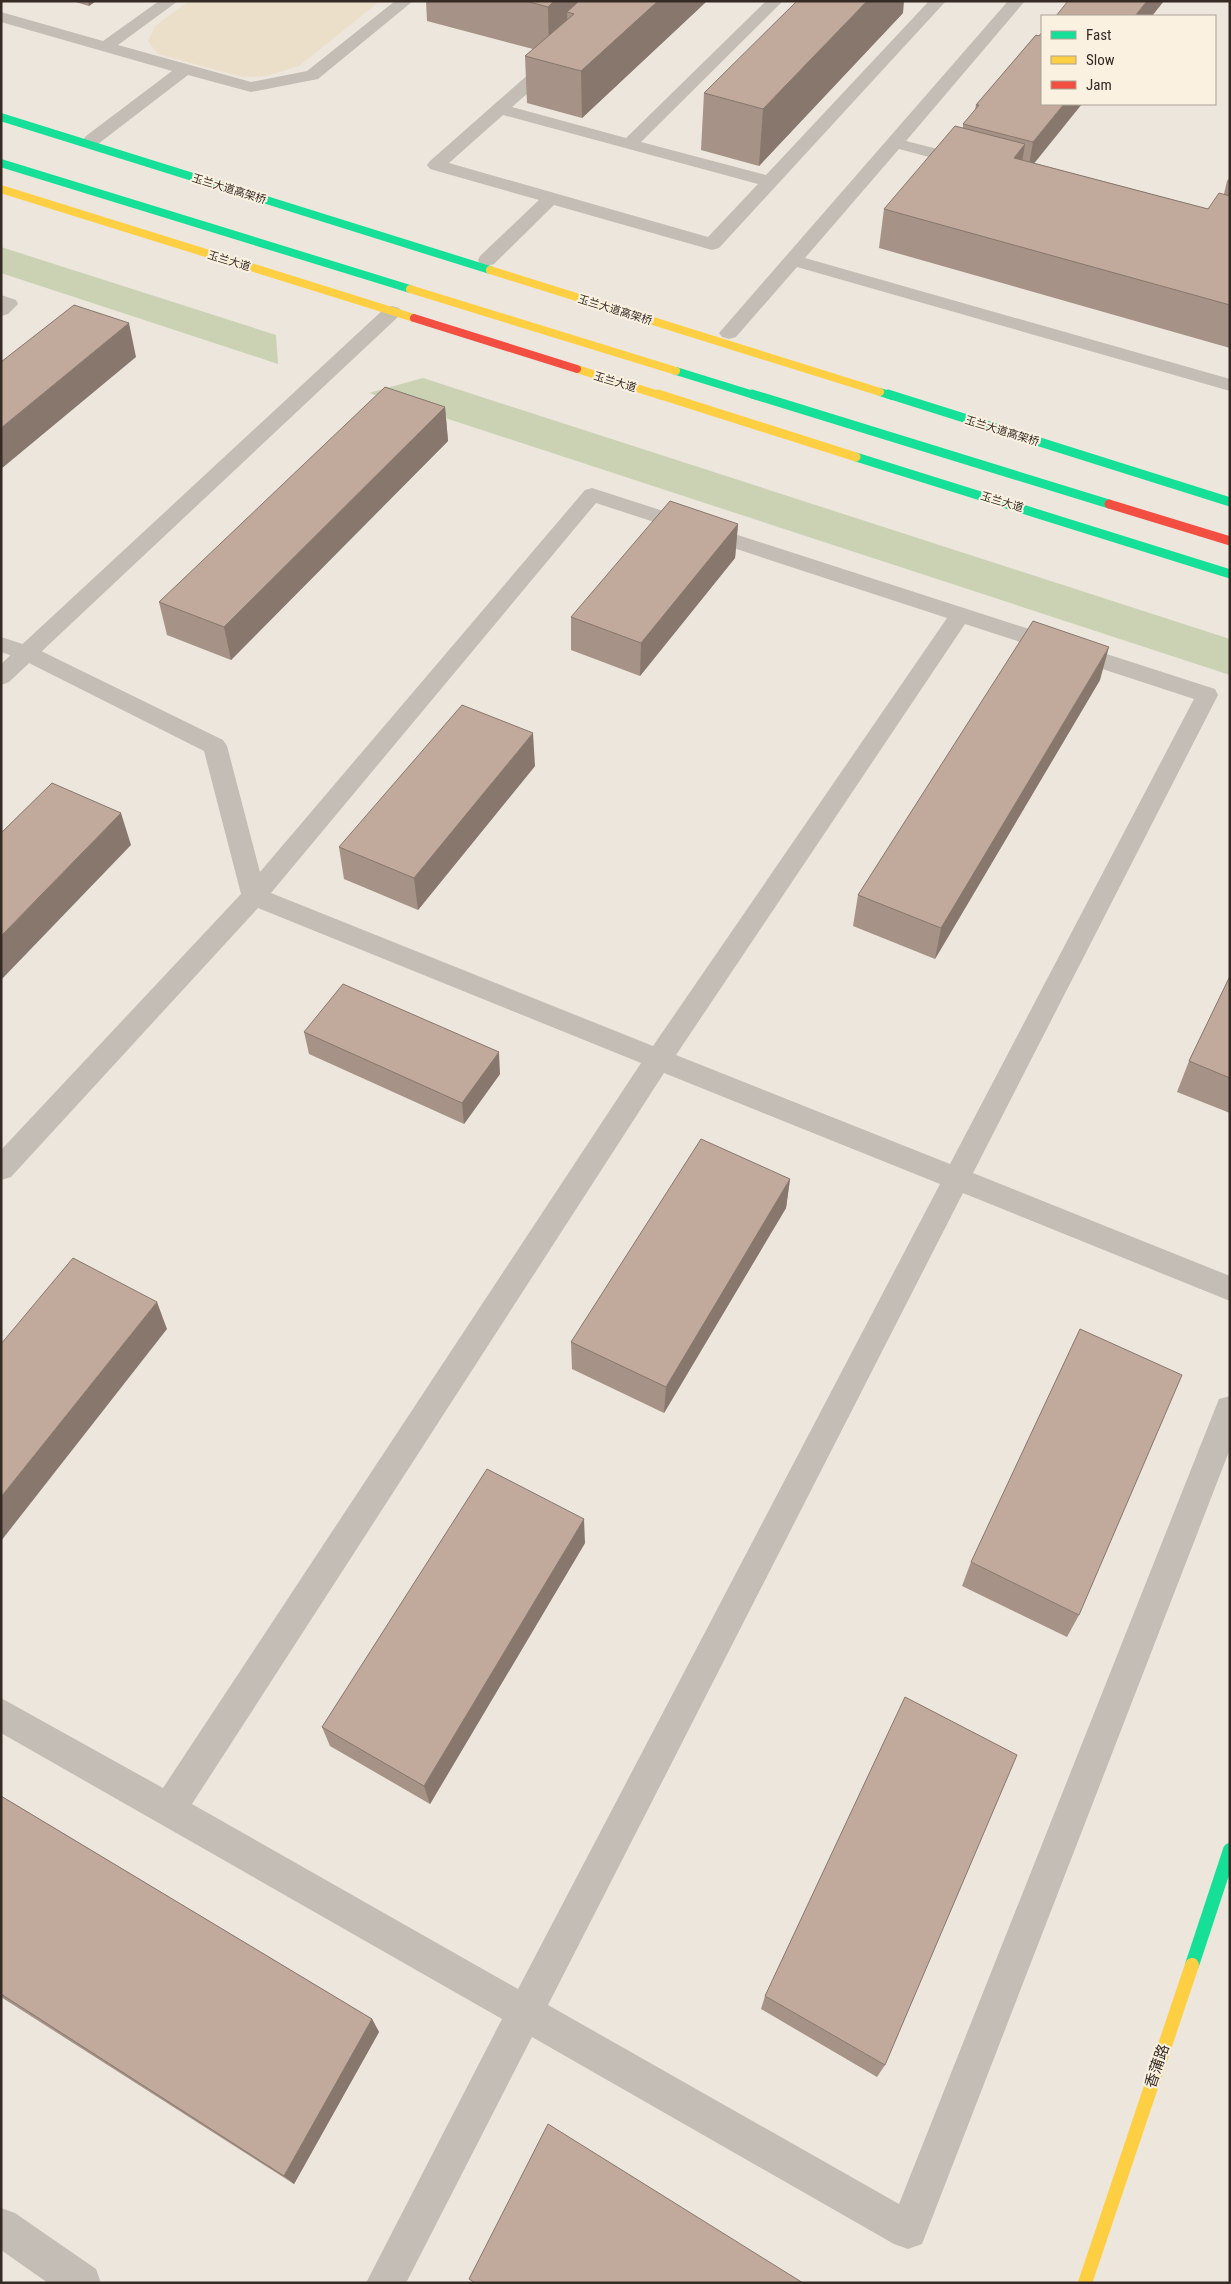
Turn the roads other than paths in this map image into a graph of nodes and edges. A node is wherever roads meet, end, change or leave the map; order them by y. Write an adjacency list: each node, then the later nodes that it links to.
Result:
1 (170, 1): 7 (street)
2 (405, 1): 9 (street)
3 (776, 1): 15 (street)
4 (1017, 1): 14 (street)
5 (926, 7): 18 (street)
6 (1, 17): 7 (street)
7 (106, 46): 9 (street)
8 (564, 52): 10 (street)
9 (185, 69): 13 (street)
10 (500, 109): 15 (street); 20 (street)
11 (1, 112): 13 (main road)
12 (1, 117): 29 (main road, 玉兰大道高架桥)
13 (92, 140): 21 (main road)
14 (895, 143): 17 (street); 22 (street)
15 (629, 144): 18 (street)
16 (1, 163): 30 (main road)
17 (981, 166)
18 (770, 182): 20 (street)
19 (1, 189): 25 (main road, 玉兰大道)
20 (551, 198): 21 (street)
21 (487, 260): 26 (main road)
22 (793, 260): 26 (street); 28 (street)
23 (1, 301): 24 (street)
24 (1, 310)
25 (392, 312): 31 (main road, 玉兰大道); 34 (street)
26 (729, 333): 27 (main road)
27 (804, 356)
28 (1230, 386)
29 (1230, 502)
30 (1230, 541)
31 (1230, 574)
32 (960, 615): 36 (street); 38 (street); 39 (street)
33 (1, 644): 34 (street)
34 (27, 653): 35 (street); 38 (street)
35 (1, 677)
36 (1207, 695): 37 (street); 41 (street)
37 (1230, 704)
38 (254, 896): 39 (street); 40 (street)
39 (658, 1060): 41 (street); 45 (street)
40 (1, 1169)
41 (957, 1178): 42 (street); 47 (street)
42 (1230, 1289)
43 (1230, 1409): 47 (street)
44 (1, 1714): 45 (street)
45 (168, 1810): 47 (street)
46 (1230, 1850): 51 (main road, 香蒲路)
47 (524, 2013): 50 (street)
48 (1, 2227): 49 (street)
49 (82, 2283)
50 (385, 2283)
51 (1085, 2283)

